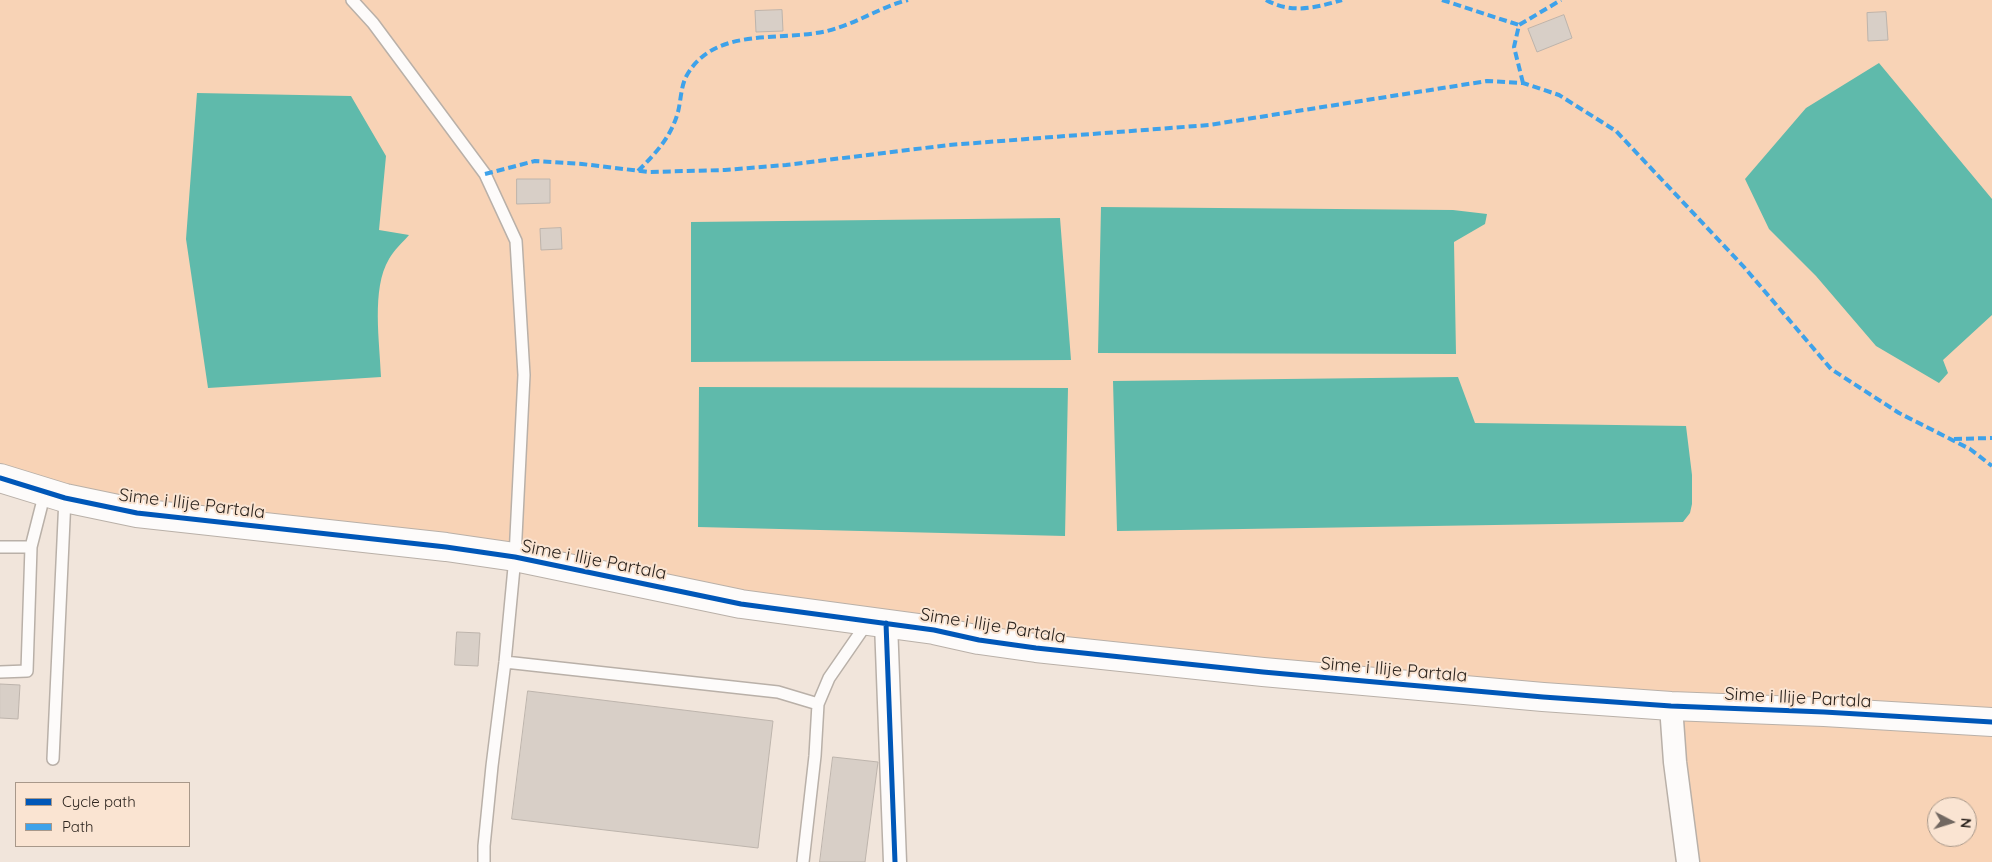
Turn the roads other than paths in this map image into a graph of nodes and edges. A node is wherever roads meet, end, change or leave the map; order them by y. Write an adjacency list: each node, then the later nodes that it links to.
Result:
1 (352, 0): 6 (lane)
2 (0, 478): 3 (street, Sime i Ilije Partala)
3 (55, 494): 5 (lane); 6 (street, Sime i Ilije Partala); 13 (lane)
4 (0, 547): 5 (lane)
5 (31, 547): 9 (lane)
6 (514, 557): 7 (street, Sime i Ilije Partala); 8 (lane)
7 (877, 622): 10 (lane); 11 (street, Sime i Ilije Partala); 16 (street)
8 (504, 662): 10 (lane); 14 (lane)
9 (0, 672)
10 (818, 704): 15 (lane)
11 (1671, 706): 12 (street, Sime i Ilije Partala); 17 (street)
12 (1992, 722)
13 (53, 759)
14 (484, 862)
15 (803, 862)
16 (895, 862)
17 (1688, 862)

